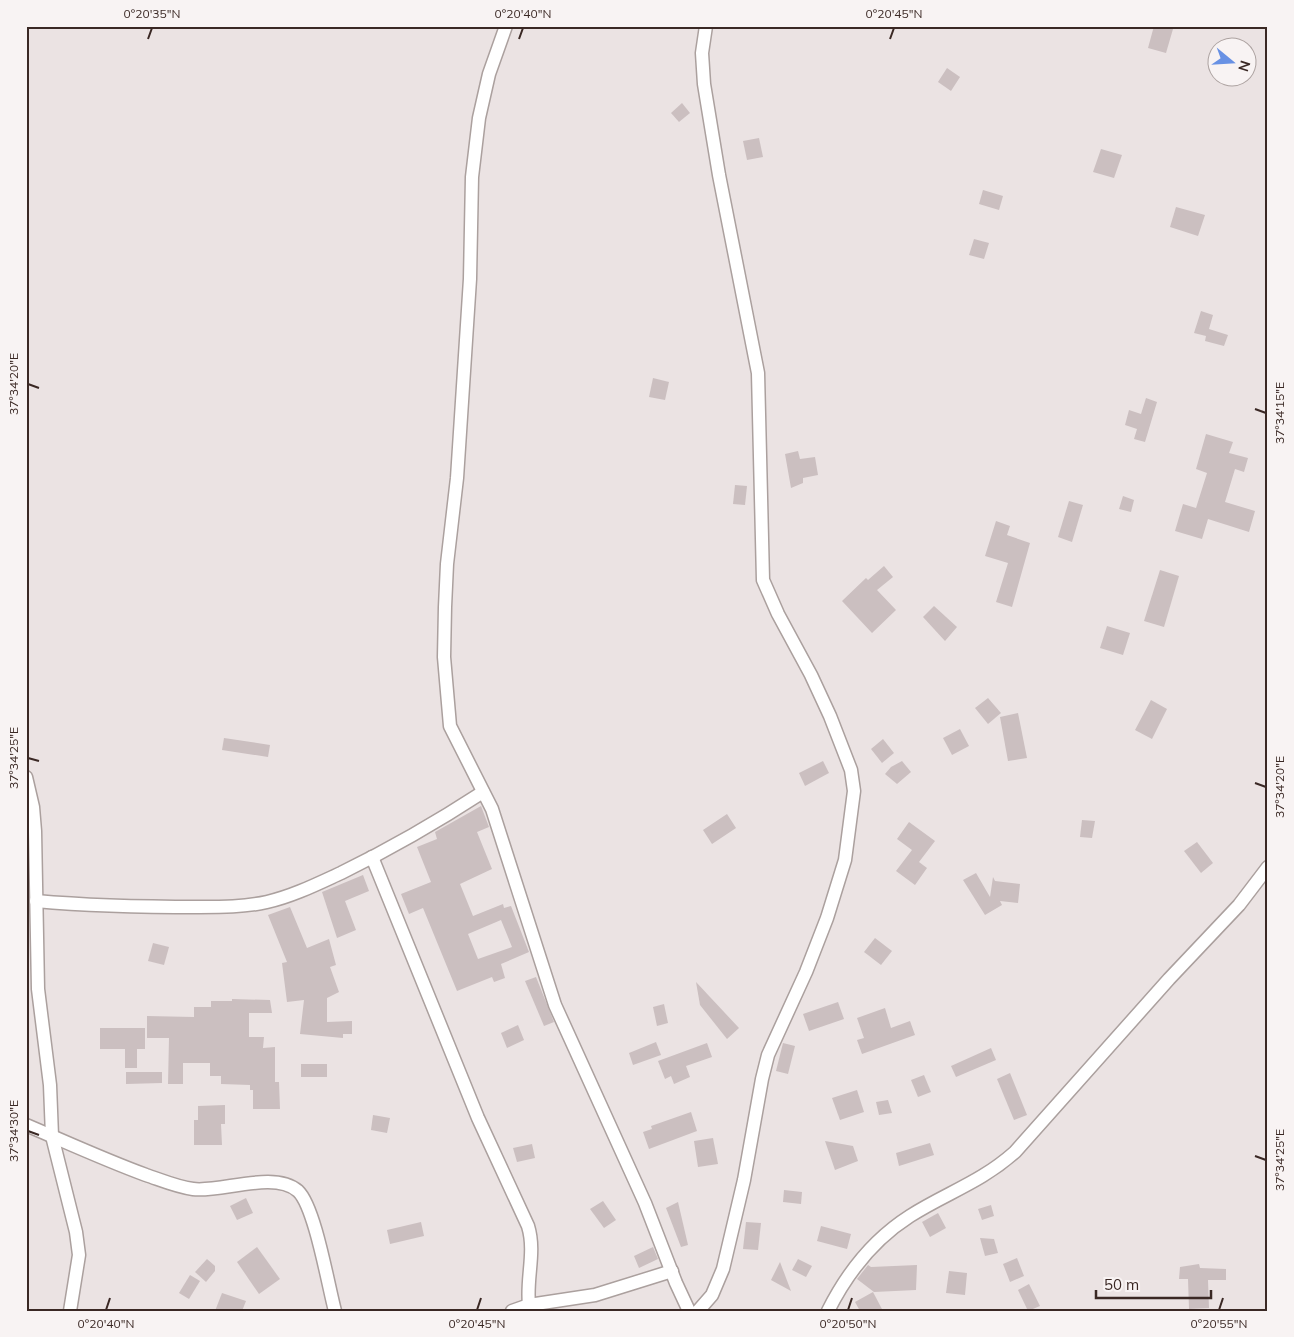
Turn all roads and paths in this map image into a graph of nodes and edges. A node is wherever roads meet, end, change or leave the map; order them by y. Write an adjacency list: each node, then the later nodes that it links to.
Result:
1 (506, 26): 4 (street)
2 (706, 26): 16 (street)
3 (26, 776): 7 (street)
4 (483, 792): 5 (street); 10 (street)
5 (372, 857): 7 (street); 11 (street)
6 (1268, 866): 17 (street)
7 (36, 901): 9 (street)
8 (26, 1125): 9 (street)
9 (52, 1136): 12 (street); 13 (street)
10 (672, 1271): 11 (street); 15 (street)
11 (529, 1305): 14 (street)
12 (70, 1311)
13 (335, 1311)
14 (512, 1311)
15 (689, 1311)
16 (698, 1311)
17 (828, 1311)

